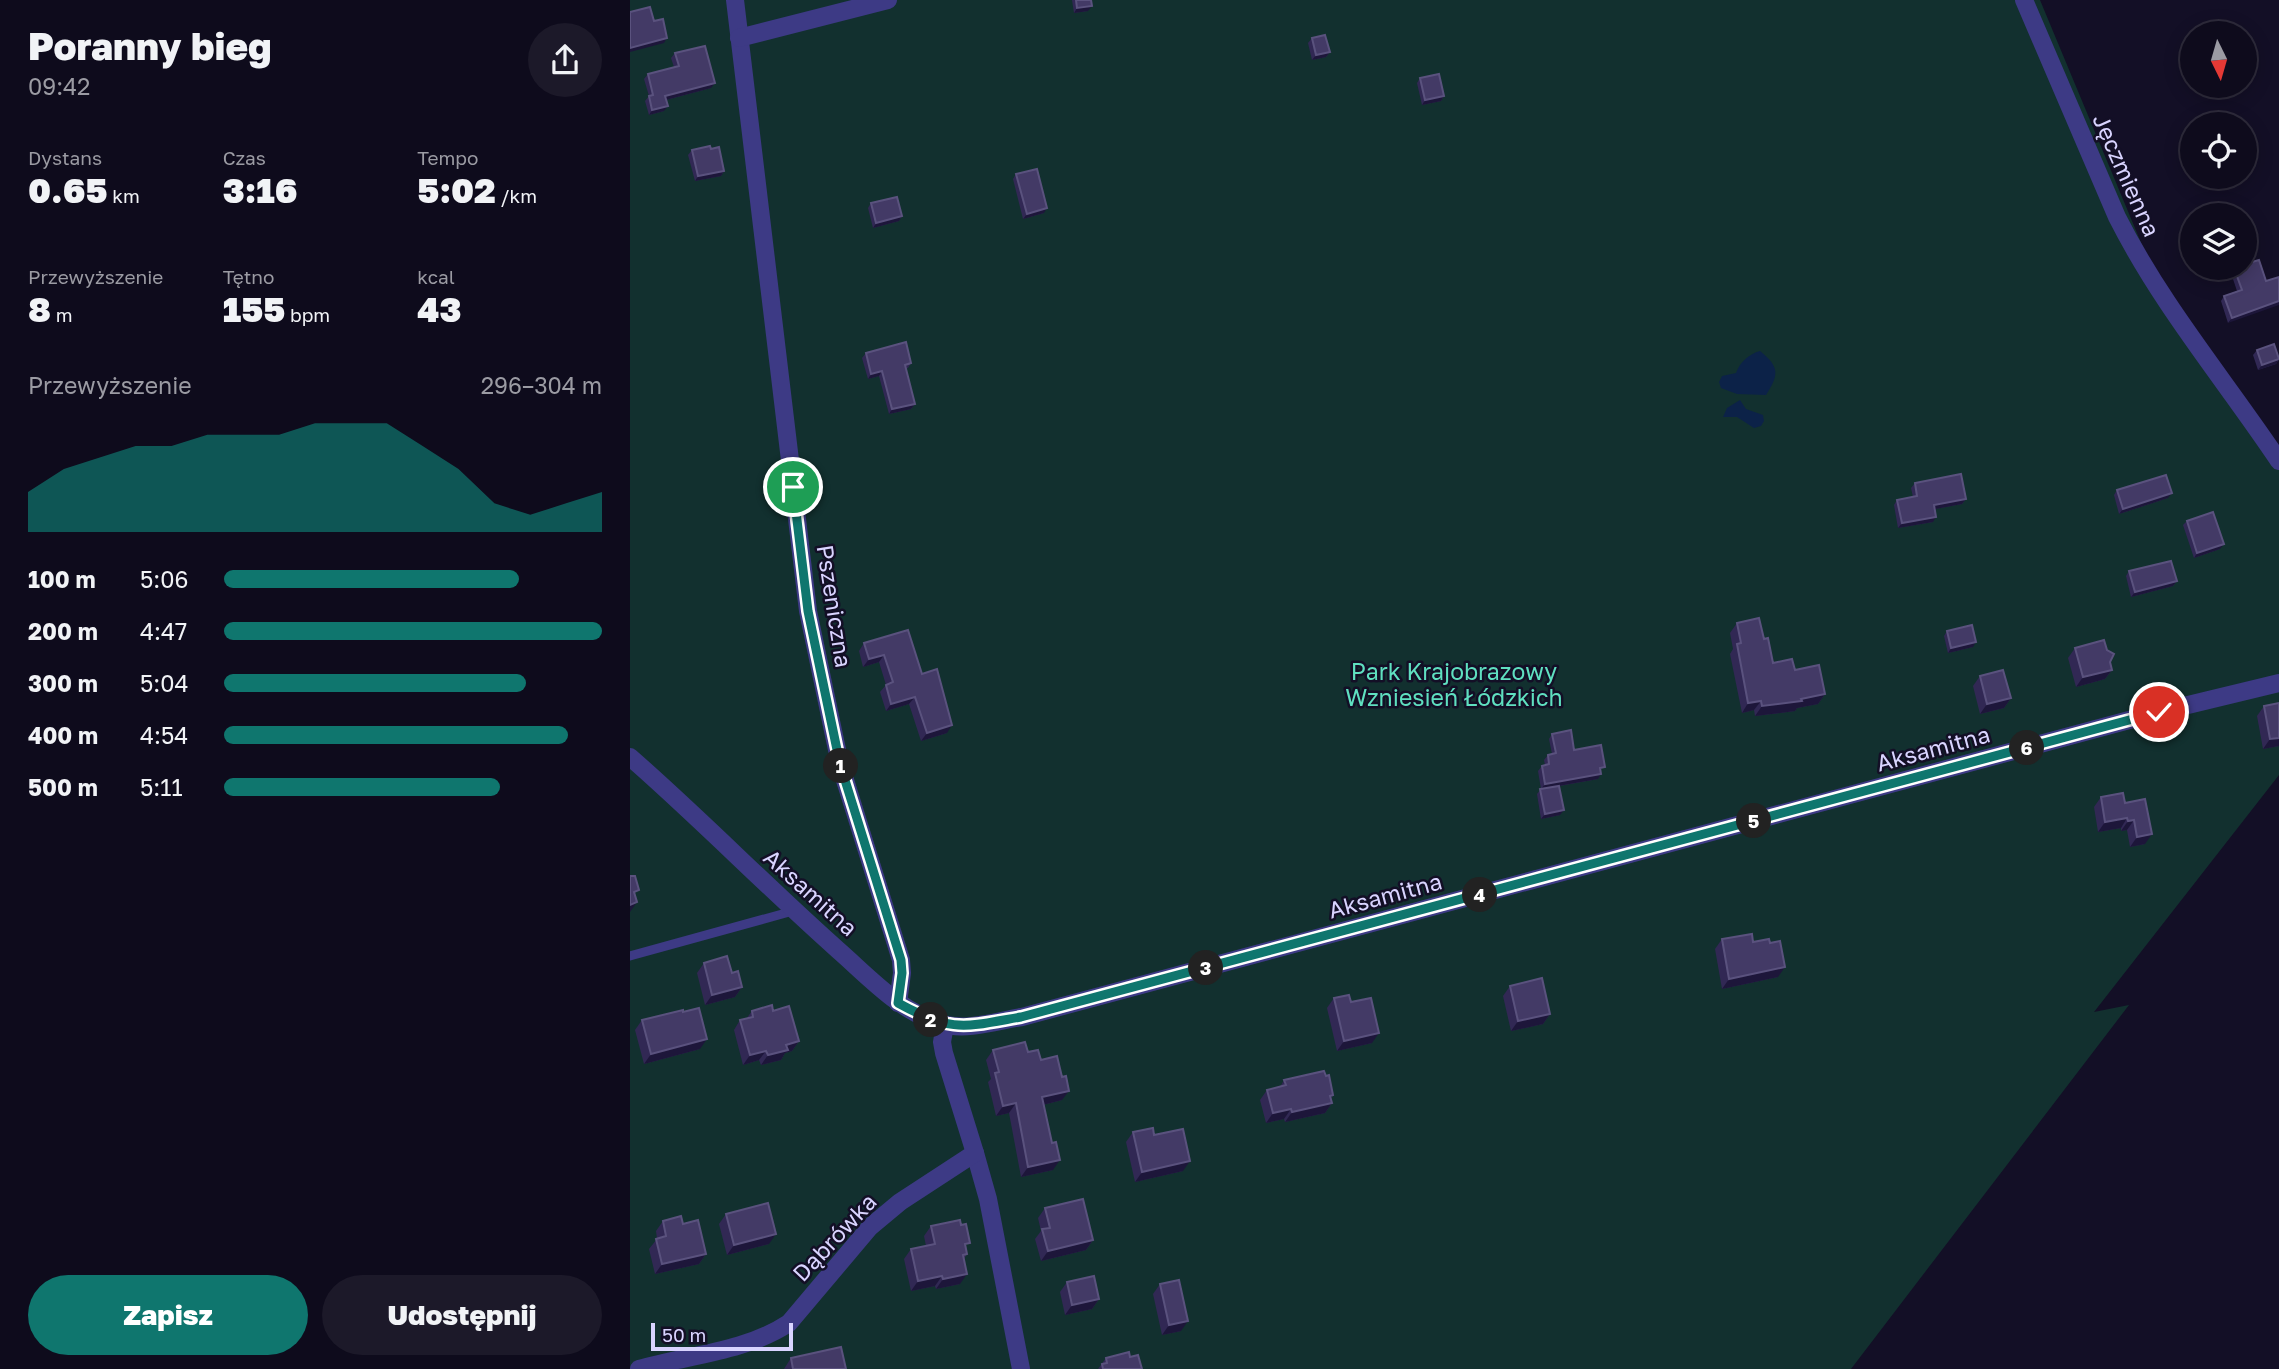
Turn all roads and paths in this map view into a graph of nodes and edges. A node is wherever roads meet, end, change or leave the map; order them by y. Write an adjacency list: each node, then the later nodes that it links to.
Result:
1 (735, 0): 4 (street, Pszeniczna)
2 (888, 0): 4 (street)
3 (2024, 0): 5 (street, Jęczmienna)
4 (739, 38): 10 (street, Pszeniczna)
5 (2279, 461)
6 (2279, 683): 11 (street, Aksamitna)
7 (630, 757): 8 (street, Aksamitna)
8 (793, 911): 9 (lane); 10 (street, Aksamitna)
9 (630, 956)
10 (898, 1003): 11 (street, Aksamitna)
11 (945, 1025): 12 (street)
12 (975, 1153): 13 (street, Dąbrówka); 14 (street)
13 (639, 1369)
14 (1021, 1369)

